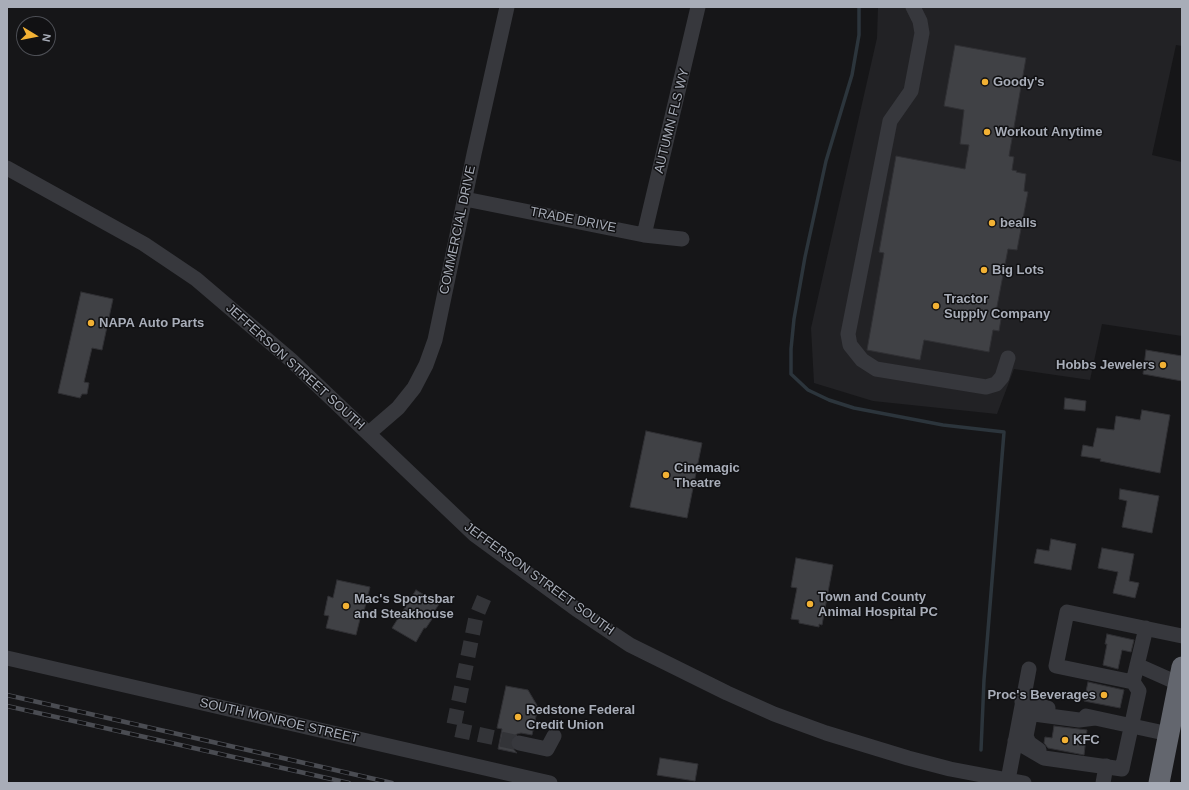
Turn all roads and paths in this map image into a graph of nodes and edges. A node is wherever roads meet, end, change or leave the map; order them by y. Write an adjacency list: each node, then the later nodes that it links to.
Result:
1 (507, 7): 5 (street, COMMERCIAL DRIVE)
2 (698, 7): 6 (street, AUTUMN FLS WY)
3 (913, 7): 8 (street)
4 (7, 168): 9 (street, JEFFERSON STREET SOUTH)
5 (465, 199): 6 (street, TRADE DRIVE); 9 (street, COMMERCIAL DRIVE)
6 (644, 235): 7 (street, TRADE DRIVE)
7 (682, 239)
8 (1008, 358)
9 (369, 433): 26 (street, JEFFERSON STREET SOUTH)
10 (1146, 628): 11 (street); 13 (street); 16 (street)
11 (1182, 636)
12 (7, 658): 27 (street, SOUTH MONROE STREET)
13 (1138, 665): 15 (street); 16 (street)
14 (1029, 668): 17 (street)
15 (1181, 678): 20 (highway)
16 (1134, 682): 19 (street)
17 (1022, 702): 18 (street); 22 (street)
18 (1095, 718): 19 (street); 24 (street)
19 (1131, 726): 20 (street); 25 (street)
20 (1169, 734): 30 (highway)
21 (554, 736): 23 (street)
22 (1015, 741): 24 (street); 26 (street)
23 (520, 743)
24 (1083, 764): 25 (street)
25 (1106, 766): 29 (street)
26 (1008, 780): 28 (street, JEFFERSON STREET SOUTH)
27 (550, 783)
28 (1024, 783)
29 (1103, 783)
30 (1159, 783)

